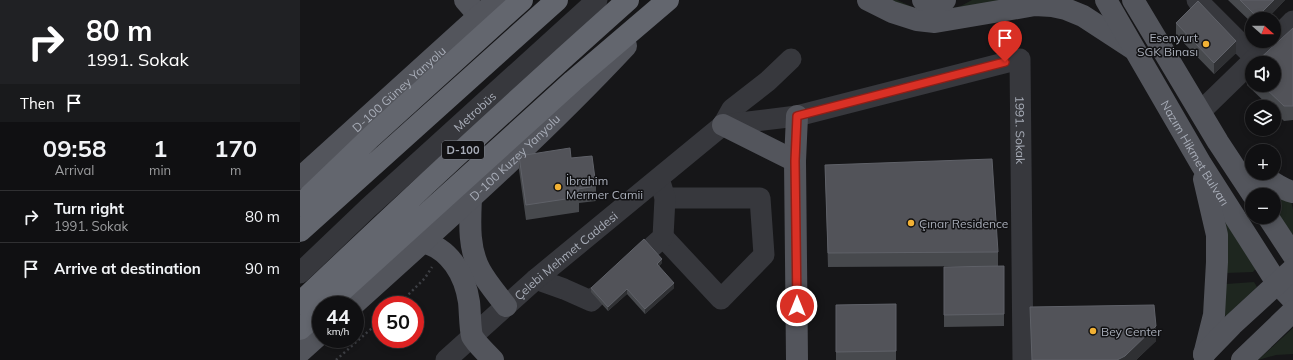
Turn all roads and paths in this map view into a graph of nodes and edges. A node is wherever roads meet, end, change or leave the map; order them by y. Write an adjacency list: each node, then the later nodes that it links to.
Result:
1 (498, 0): 14 (main road, D-100 Güney Yanyolu)
2 (522, 0): 37 (highway)
3 (557, 0): 39 (highway)
4 (583, 0): 42 (street, Metrobüs)
5 (597, 0): 43 (street, Metrobüs)
6 (628, 0): 50 (highway, D-100)
7 (668, 0): 35 (main road, D-100 Kuzey Yanyolu); 46 (highway)
8 (868, 0): 18 (main road)
9 (923, 0): 10 (main road)
10 (945, 0)
11 (1106, 0): 18 (main road, Nazım Hikmet Bulvarı)
12 (1133, 0): 23 (main road)
13 (1197, 0): 19 (street)
14 (472, 8): 31 (main road, D-100 Güney Yanyolu)
15 (1293, 21): 16 (street)
16 (1281, 32)
17 (1265, 48): 20 (street)
18 (1135, 50): 29 (main road, Nazım Hikmet Bulvarı)
19 (1253, 56)
20 (1257, 56)
21 (791, 59): 25 (street, Çelebi Mehmet Caddesi)
22 (1245, 68): 23 (street)
23 (1200, 112): 26 (main road)
24 (797, 116): 25 (street); 27 (main road); 64 (street, 1991. Sokak)
25 (723, 124): 27 (main road); 30 (street, Çelebi Mehmet Caddesi)
26 (1218, 142): 28 (main road); 33 (main road)
27 (795, 161): 63 (main road)
28 (1245, 163)
29 (1200, 164): 44 (main road, Nazım Hikmet Bulvarı); 59 (main road)
30 (658, 177): 36 (street); 45 (street, Çelebi Mehmet Caddesi)
31 (300, 178)
32 (1269, 180): 34 (main road)
33 (1248, 188)
34 (1293, 192)
35 (471, 197): 40 (main road, D-100 Kuzey Yanyolu); 51 (main road)
36 (666, 198): 36 (street)
37 (300, 205)
38 (1273, 224): 41 (main road)
39 (300, 231)
40 (423, 242): 47 (main road, D-100 Kuzey Yanyolu); 56 (main road)
41 (1293, 255)
42 (300, 256)
43 (300, 273)
44 (1285, 276): 49 (main road, Nazım Hikmet Bulvarı); 59 (main road)
45 (536, 279): 48 (street); 51 (street, Çelebi Mehmet Caddesi)
46 (336, 296)
47 (363, 296)
48 (596, 297)
49 (1293, 300)
50 (300, 303)
51 (506, 306): 56 (street, Çelebi Mehmet Caddesi)
52 (1293, 310): 65 (main road)
53 (312, 318): 55 (highway)
54 (372, 328): 60 (path)
55 (300, 329)
56 (472, 336): 61 (street, Çelebi Mehmet Caddesi); 62 (main road)
57 (312, 341): 58 (main road)
58 (300, 352)
59 (1201, 357)
60 (336, 360)
61 (446, 360)
62 (493, 360)
63 (797, 360)
64 (1023, 360)
65 (1242, 360)

